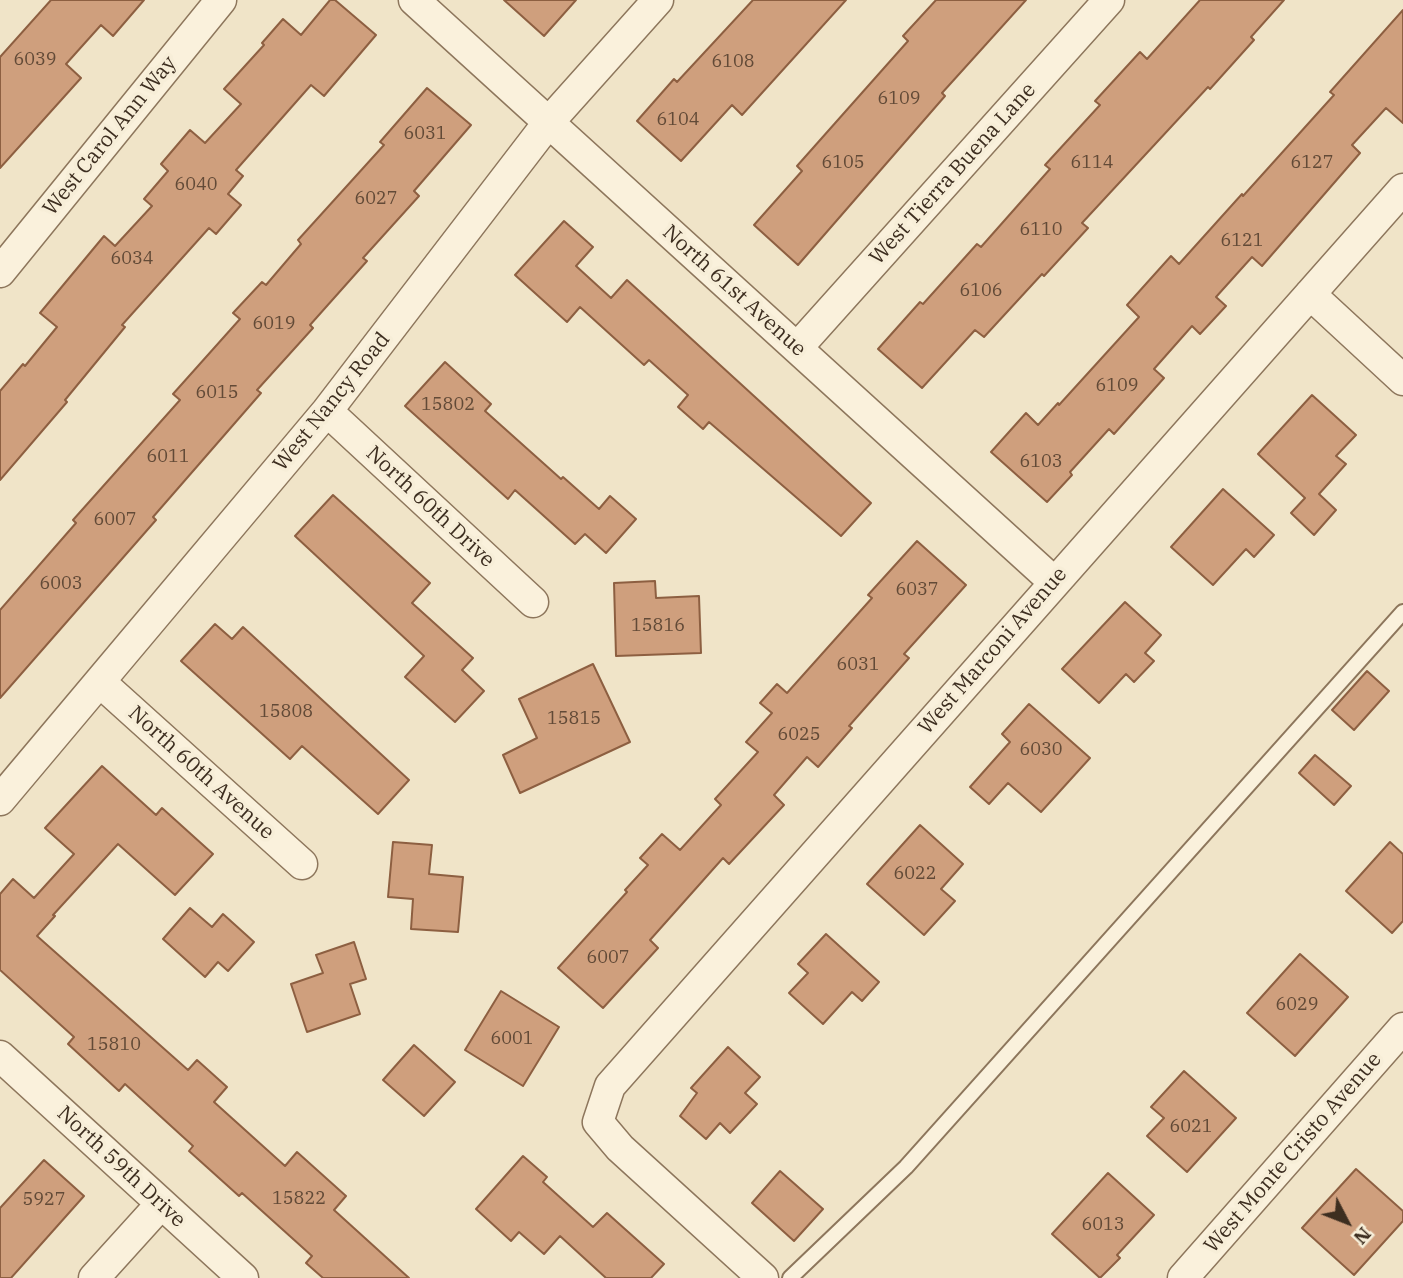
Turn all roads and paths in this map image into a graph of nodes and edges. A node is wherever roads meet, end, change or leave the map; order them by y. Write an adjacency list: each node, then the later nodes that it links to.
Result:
1 (221, 0): 7 (street, West Carol Ann Way)
2 (414, 0): 5 (street, North 61st Avenue)
3 (658, 0): 5 (street, West Nancy Road)
4 (1109, 0): 9 (street, West Tierra Buena Lane)
5 (548, 123): 9 (street, North 61st Avenue); 11 (street, West Nancy Road)
6 (1403, 190): 8 (street, West Marconi Avenue)
7 (0, 272)
8 (1310, 295): 10 (street); 12 (street, West Marconi Avenue)
9 (797, 348): 12 (street, North 61st Avenue)
10 (1403, 380)
11 (327, 411): 13 (street, North 60th Drive); 15 (street, West Nancy Road)
12 (1054, 582): 23 (street, West Marconi Avenue)
13 (533, 602)
14 (1403, 612): 24 (lane)
15 (100, 682): 16 (street, West Nancy Road); 17 (street, North 60th Avenue)
16 (0, 800)
17 (302, 864)
18 (1403, 1028): 25 (street, West Monte Cristo Avenue)
19 (0, 1056): 20 (street, North 59th Drive)
20 (161, 1204): 21 (street); 22 (street, North 59th Drive)
21 (93, 1278)
22 (243, 1278)
23 (763, 1278)
24 (790, 1278)
25 (1183, 1278)

